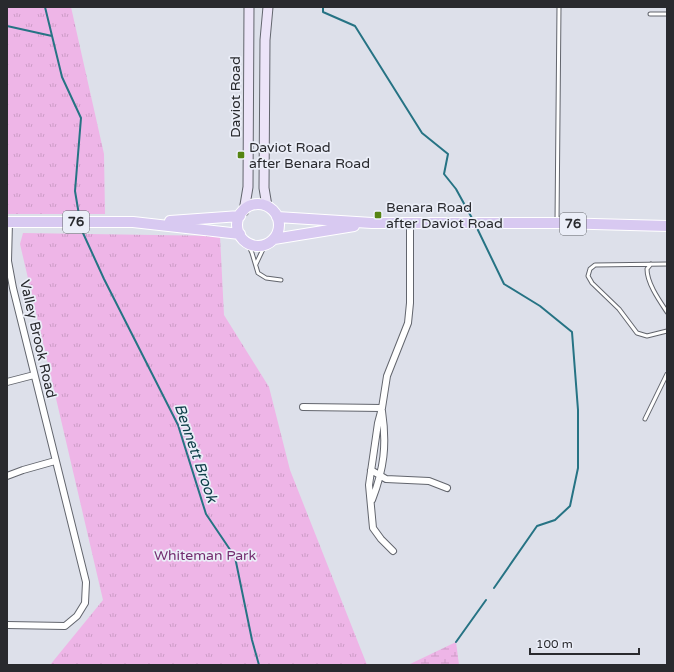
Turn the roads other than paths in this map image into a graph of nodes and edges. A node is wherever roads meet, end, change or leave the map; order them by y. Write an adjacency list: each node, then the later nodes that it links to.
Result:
1 (249, 7): 7 (street, Daviot Road)
2 (268, 7): 6 (street, Daviot Road)
3 (560, 7): 13 (lane)
4 (650, 14): 5 (lane)
5 (667, 14)
6 (267, 206): 7 (main road, 76); 8 (main road)
7 (242, 213): 10 (main road, 76); 15 (main road)
8 (277, 217): 11 (main road, 76); 17 (main road)
9 (8, 222): 10 (main road, 76); 22 (street, Valley Brook Road)
10 (146, 223): 15 (main road, 76)
11 (372, 223): 12 (main road, 76); 17 (main road, 76)
12 (410, 223): 13 (main road, 76); 29 (street)
13 (557, 224): 14 (main road, 76)
14 (667, 226)
15 (240, 234): 16 (main road)
16 (247, 242): 17 (main road, 76); 18 (lane)
17 (270, 242): 18 (lane)
18 (256, 264): 21 (lane)
19 (651, 264): 20 (lane); 23 (lane); 24 (lane)
20 (667, 264)
21 (281, 280)
22 (10, 288): 26 (street, Valley Brook Road)
23 (667, 312)
24 (667, 331)
25 (667, 374): 30 (lane)
26 (34, 375): 27 (street); 31 (street, Valley Brook Road)
27 (7, 382)
28 (303, 407): 29 (street)
29 (382, 408): 32 (street); 33 (street)
30 (645, 419)
31 (55, 461): 34 (street); 38 (street, Valley Brook Road)
32 (371, 470): 33 (street); 36 (street)
33 (380, 475): 35 (street); 36 (street)
34 (7, 476)
35 (447, 488)
36 (371, 502): 37 (street)
37 (394, 551)
38 (7, 624)

